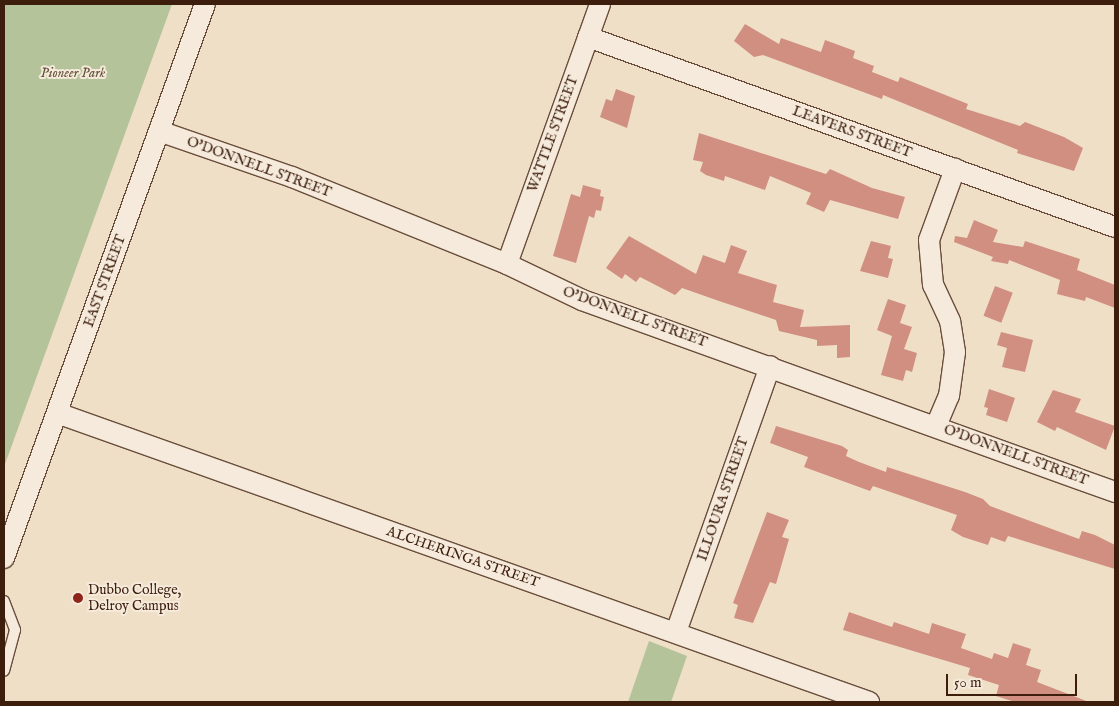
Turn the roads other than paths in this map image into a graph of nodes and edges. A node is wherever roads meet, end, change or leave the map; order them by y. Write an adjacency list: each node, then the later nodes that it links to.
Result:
1 (205, 4): 4 (street, EAST STREET)
2 (600, 4): 3 (street, WATTLE STREET)
3 (588, 37): 5 (street, LEAVERS STREET); 7 (street, WATTLE STREET)
4 (159, 131): 7 (street, O'DONNELL STREET); 9 (street, EAST STREET)
5 (955, 169): 6 (street, LEAVERS STREET); 10 (street)
6 (1115, 227)
7 (507, 264): 8 (street, O'DONNELL STREET)
8 (770, 366): 10 (street, O'DONNELL STREET); 14 (street, ILLOURA STREET)
9 (57, 413): 12 (street, EAST STREET); 14 (street, ALCHERINGA STREET)
10 (936, 426): 11 (street, O'DONNELL STREET)
11 (1115, 492)
12 (4, 558)
13 (4, 601): 15 (lane)
14 (676, 632): 16 (street, ALCHERINGA STREET)
15 (4, 671)
16 (869, 702)

